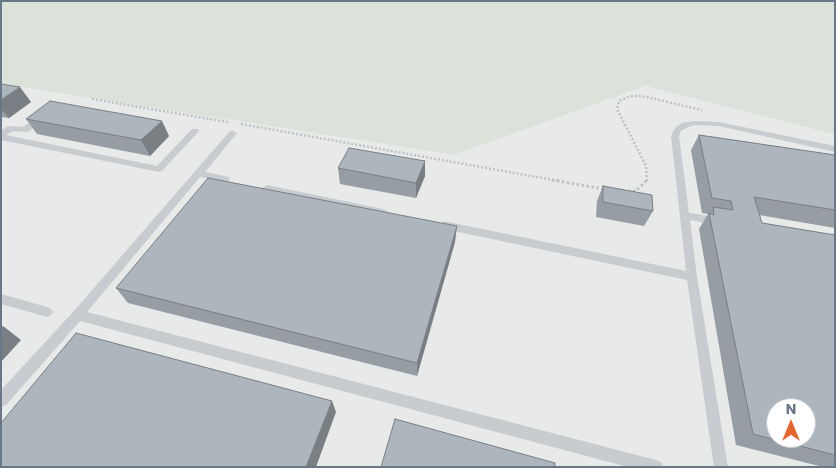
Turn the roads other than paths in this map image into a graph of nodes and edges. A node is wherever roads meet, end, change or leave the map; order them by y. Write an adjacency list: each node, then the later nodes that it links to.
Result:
1 (50, 111): 3 (lane)
2 (1, 126): 3 (lane)
3 (11, 128): 6 (lane)
4 (236, 128): 8 (lane)
5 (195, 131): 6 (lane)
6 (1, 136)
7 (835, 149): 12 (lane)
8 (198, 174): 9 (lane); 18 (lane)
9 (226, 179)
10 (267, 188): 11 (lane)
11 (392, 214)
12 (685, 216): 14 (lane); 15 (lane)
13 (431, 222): 15 (lane)
14 (721, 222)
15 (692, 278): 21 (lane)
16 (1, 299): 17 (lane)
17 (47, 312)
18 (78, 315): 19 (lane); 20 (lane)
19 (1, 400)
20 (656, 467)
21 (721, 467)

